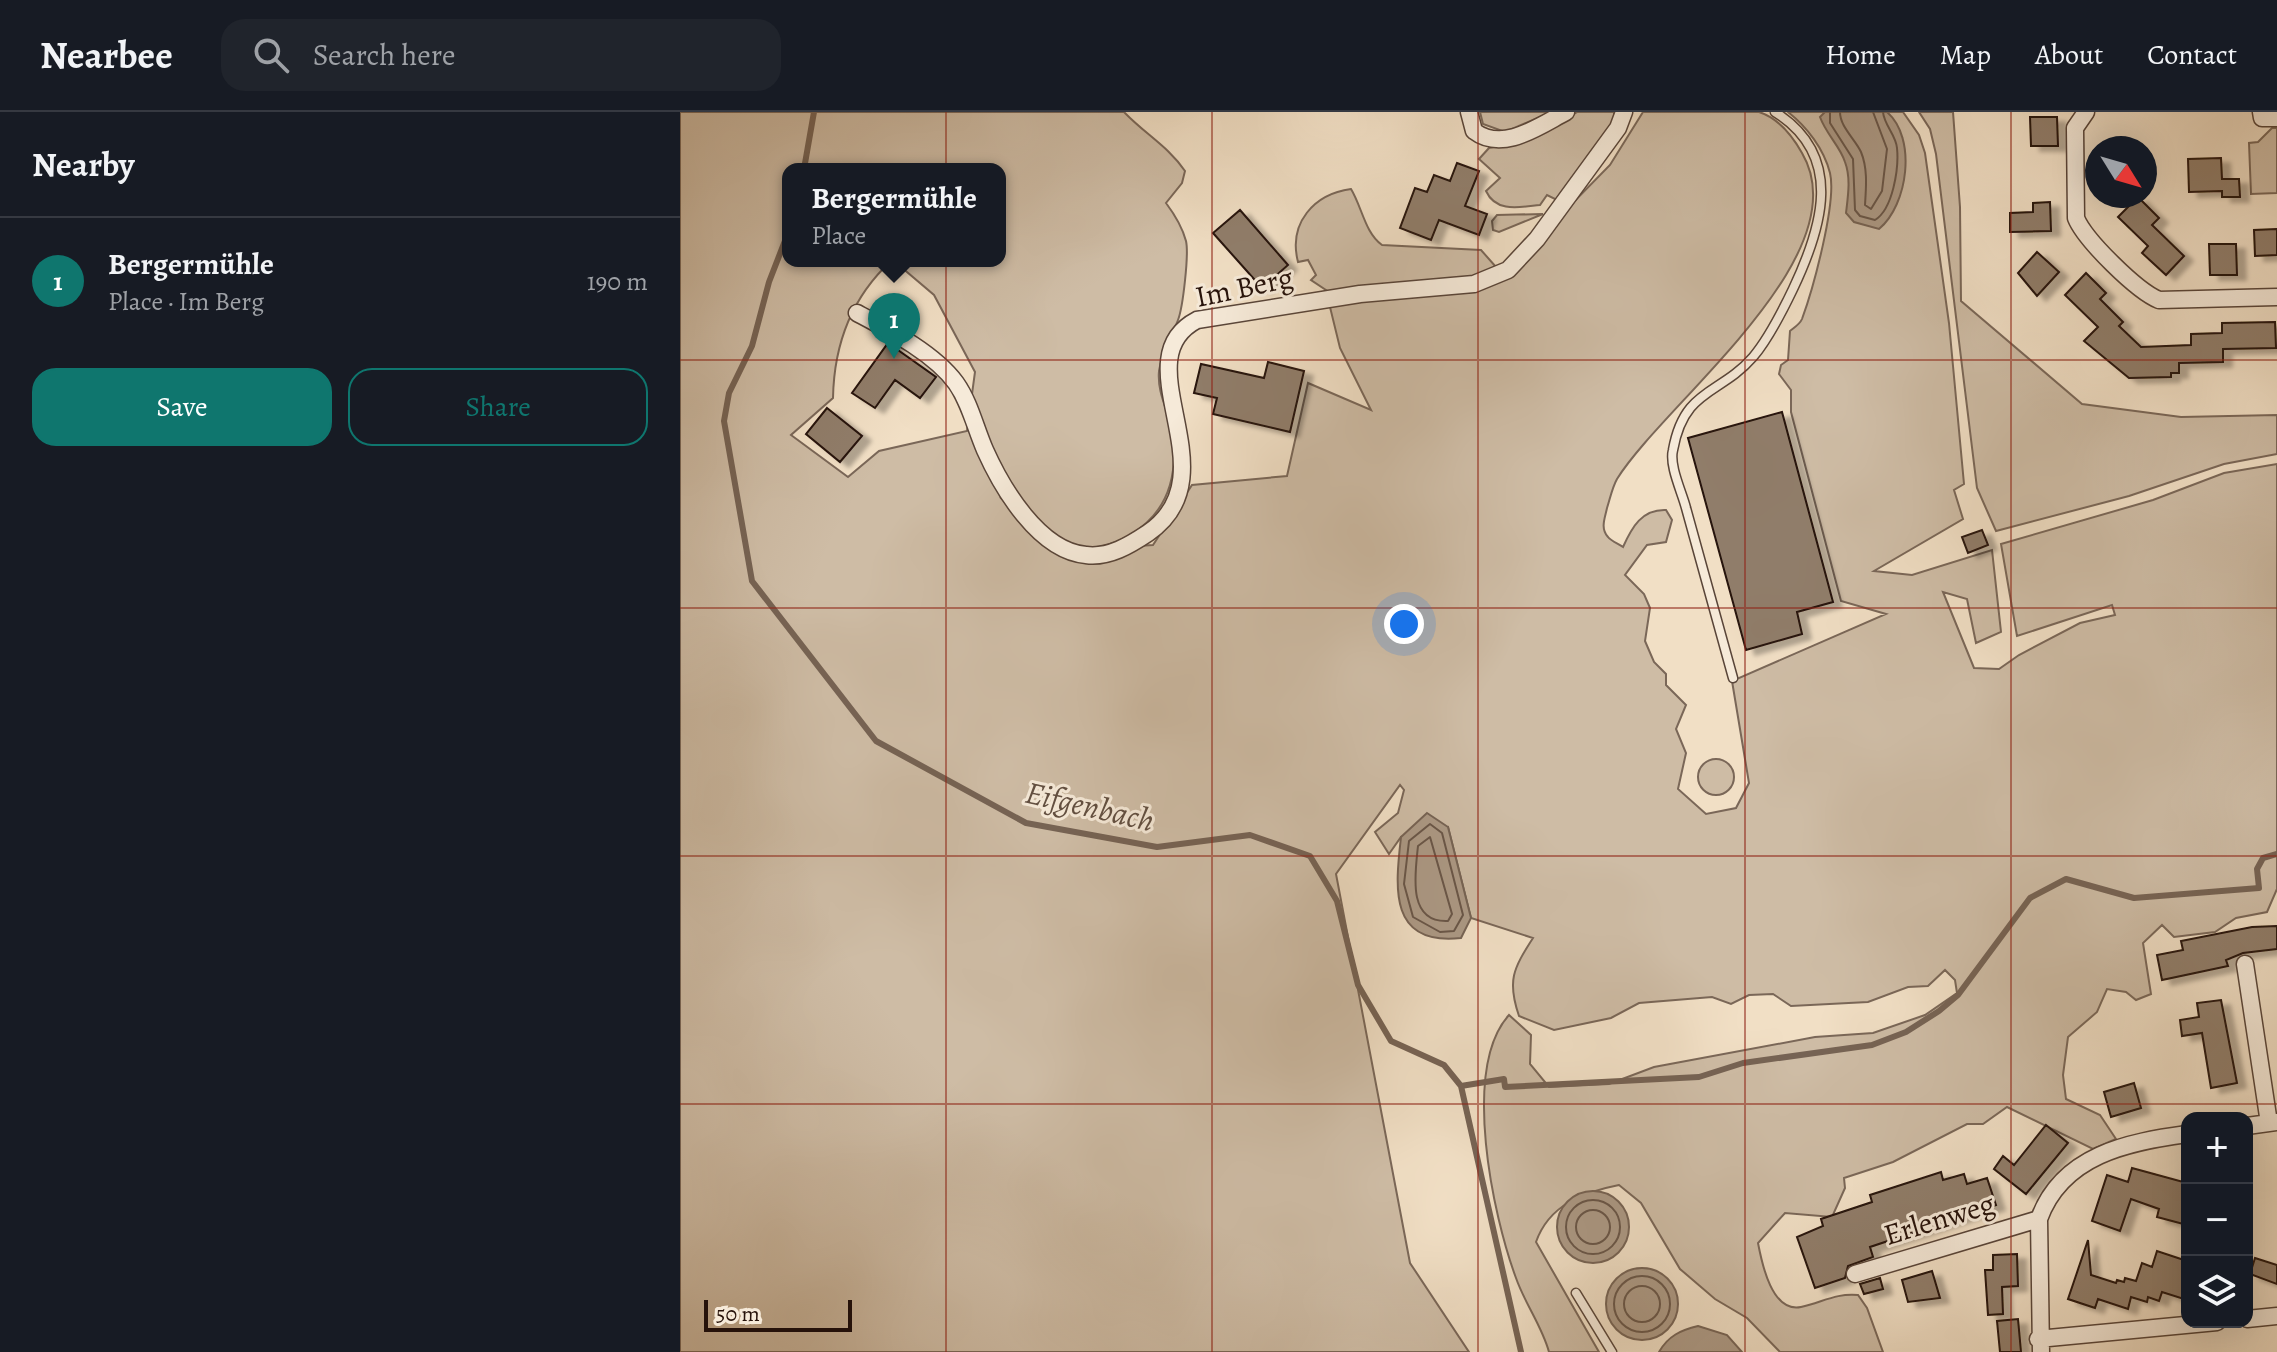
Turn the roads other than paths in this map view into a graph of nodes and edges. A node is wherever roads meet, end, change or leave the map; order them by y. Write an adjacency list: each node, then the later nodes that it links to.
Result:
1 (1469, 112): 2 (street)
2 (1566, 112)
3 (1624, 112): 9 (street, Im Berg)
4 (1775, 112): 10 (lane)
5 (2086, 112): 8 (street)
6 (2261, 112): 7 (street)
7 (2277, 118)
8 (2277, 297)
9 (857, 313)
10 (1733, 678)
11 (2245, 964): 12 (street)
12 (2273, 1123): 13 (street)
13 (2253, 1125)
14 (2181, 1135): 15 (street)
15 (2039, 1219): 16 (street, Erlenweg); 21 (street)
16 (1855, 1274)
17 (1576, 1293): 22 (lane)
18 (2277, 1316): 19 (street)
19 (2253, 1318)
20 (2181, 1327): 21 (street)
21 (2039, 1345)
22 (1612, 1352)

